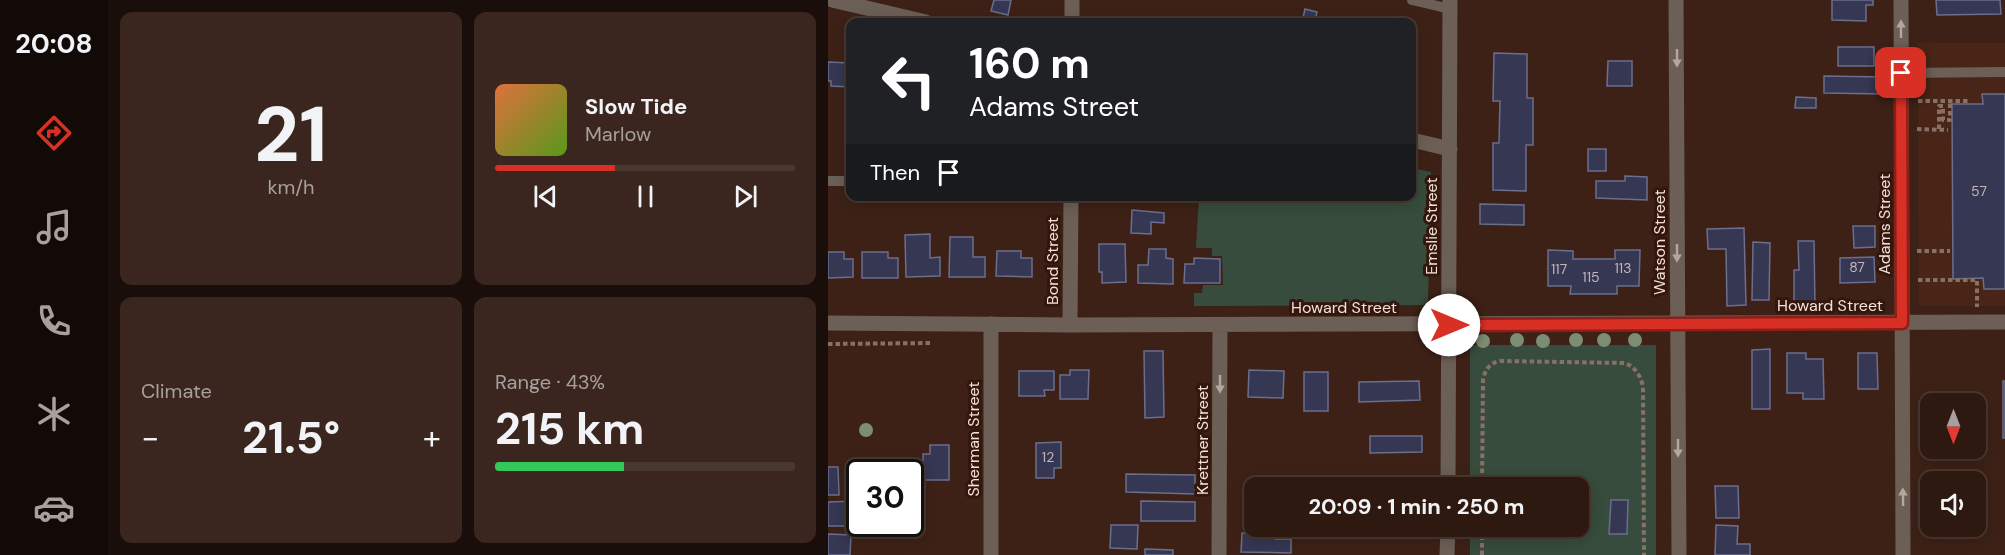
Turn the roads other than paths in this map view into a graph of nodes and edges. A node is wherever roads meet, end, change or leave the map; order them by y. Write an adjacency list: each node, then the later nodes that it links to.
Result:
1 (832, 0): 7 (street)
2 (1072, 0): 8 (street)
3 (1412, 0): 6 (lane)
4 (1676, 0): 20 (street, Watson Street, one-way to 20)
5 (1901, 0): 10 (street, Adams Street, one-way to 5)
6 (1450, 4): 12 (street, Emslie Street)
7 (909, 18)
8 (1072, 18)
9 (2005, 72): 10 (lane)
10 (1901, 73): 18 (street, Adams Street)
11 (1416, 141): 12 (street)
12 (1450, 149): 23 (street, Emslie Street)
13 (828, 181): 14 (lane)
14 (846, 181)
15 (1071, 201): 21 (street, Bond Street)
16 (2005, 322): 18 (street, Howard Street)
17 (828, 323): 19 (street, Howard Street)
18 (1902, 323): 20 (street, Howard Street); 30 (street, Adams Street, one-way to 18)
19 (991, 324): 21 (street, Howard Street); 26 (street, Sherman Street)
20 (1678, 324): 23 (street, Howard Street); 29 (street, Watson Street, one-way to 29)
21 (1070, 325): 22 (street, Howard Street)
22 (1220, 325): 23 (street, Howard Street); 27 (street, Krettner Street, one-way to 27)
23 (1449, 325): 24 (street, Emslie Street)
24 (1448, 477)
25 (1448, 537): 28 (street)
26 (991, 555)
27 (1219, 555)
28 (1447, 555)
29 (1679, 555)
30 (1904, 555)

